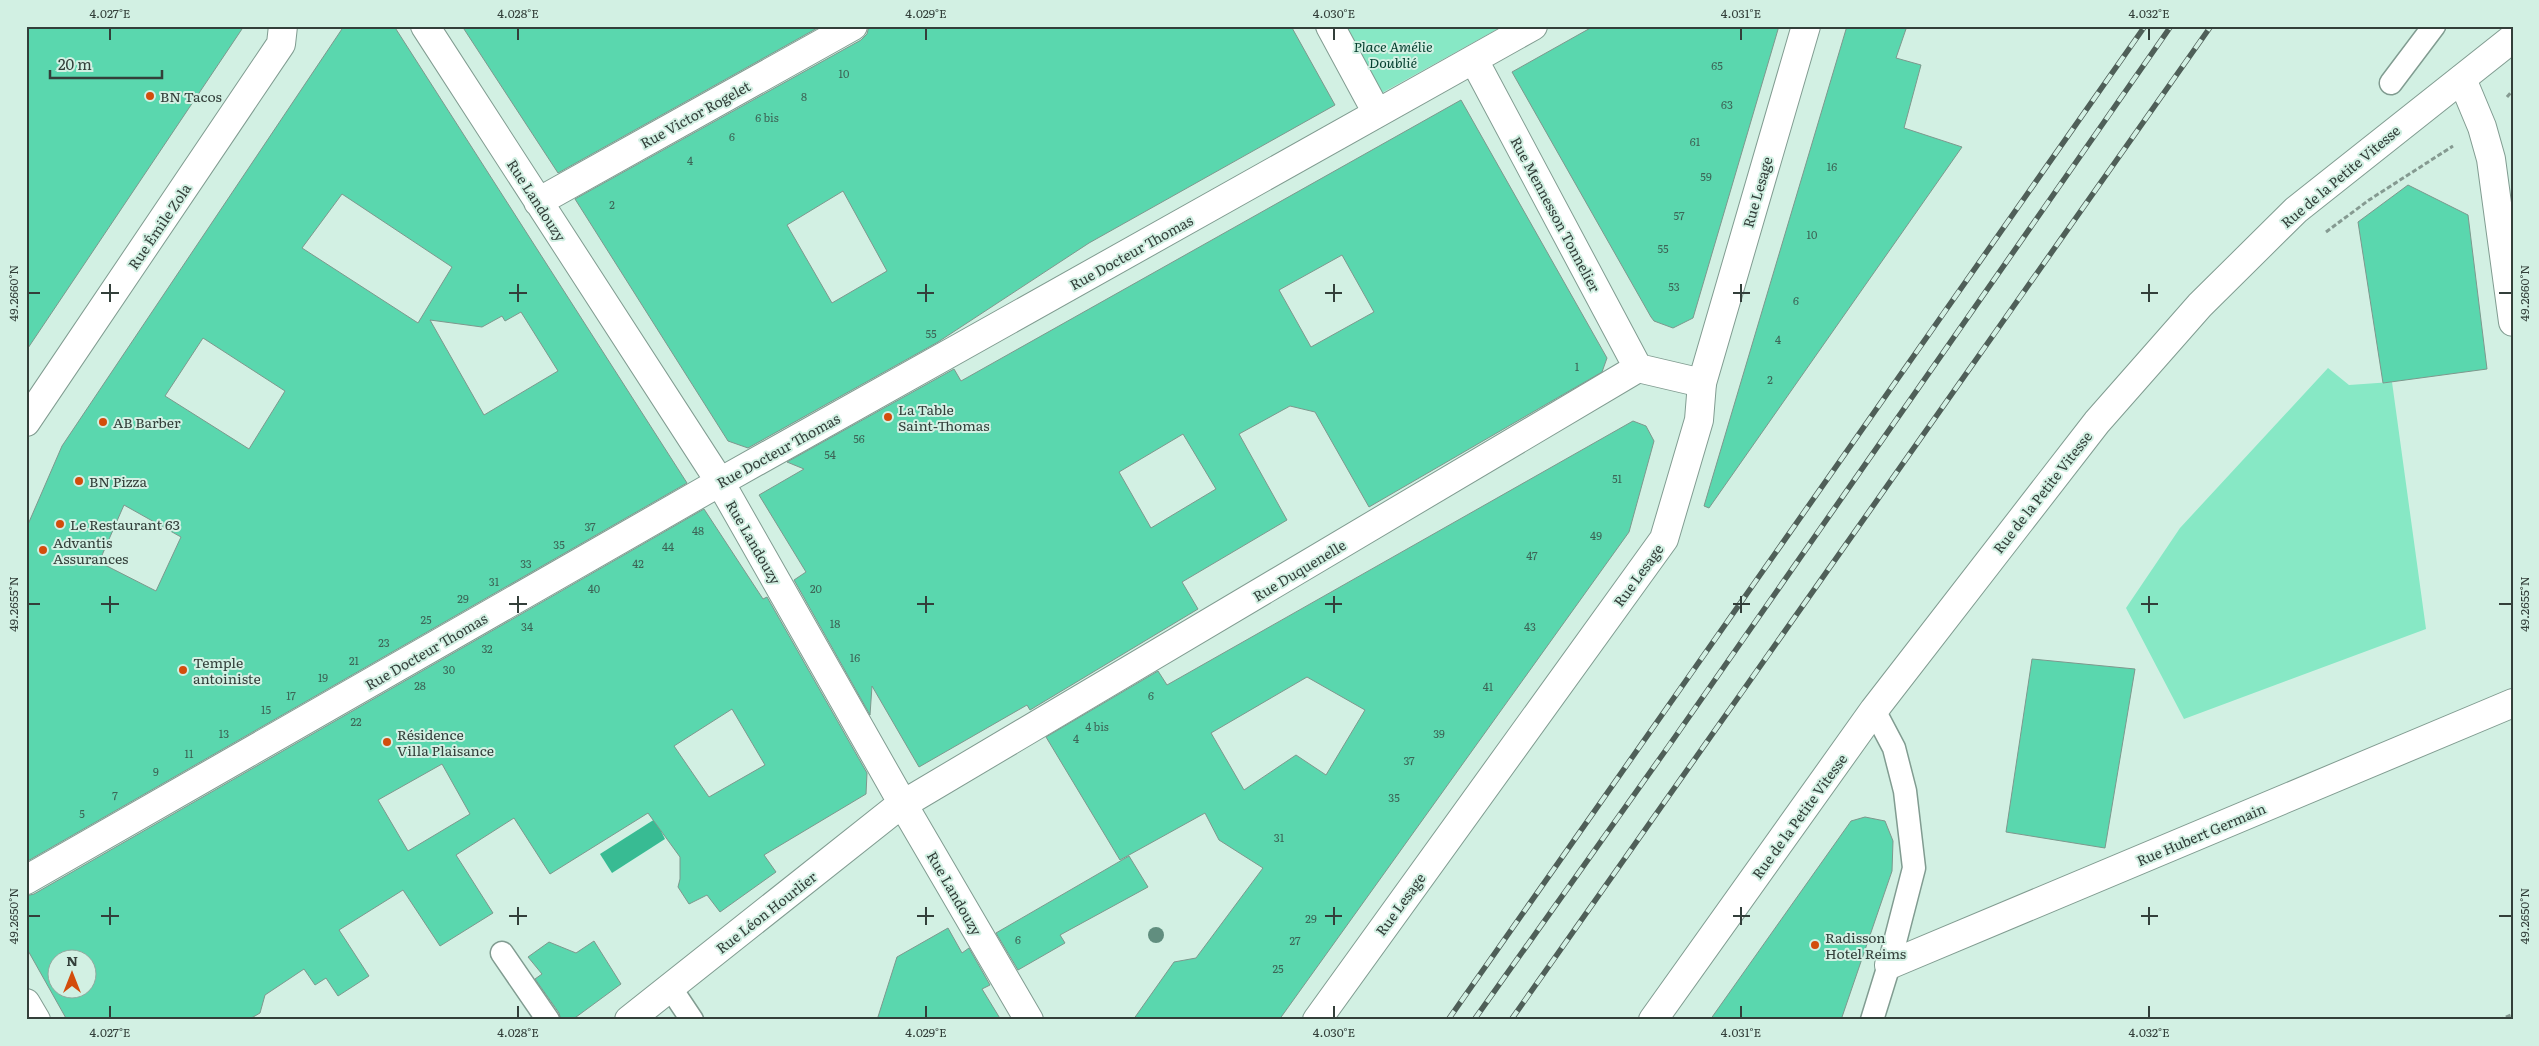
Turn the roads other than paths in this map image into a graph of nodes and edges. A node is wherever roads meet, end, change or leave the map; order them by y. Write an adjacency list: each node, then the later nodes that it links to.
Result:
1 (283, 26): 17 (street, Rue Émile Zola)
2 (425, 26): 13 (street, Rue Landouzy)
3 (853, 26): 13 (street, Rue Victor Rogelet)
4 (1330, 26): 12 (street)
5 (1533, 26): 9 (street, Rue Docteur Thomas)
6 (1806, 26): 16 (street, Rue Lesage)
7 (2434, 26): 11 (lane)
8 (2513, 38): 10 (street, Rue de la Petite Vitesse)
9 (1474, 60): 12 (street, Rue Docteur Thomas); 15 (street, Rue Mennesson Tonnelier)
10 (2462, 79): 14 (street); 20 (street, Rue de la Petite Vitesse)
11 (2391, 83)
12 (1377, 113): 18 (street, Rue Docteur Thomas)
13 (538, 202): 18 (street, Rue Landouzy)
14 (2513, 322)
15 (1638, 368): 16 (street); 21 (street, Rue Duquenelle)
16 (1702, 383): 32 (street, Rue Lesage)
17 (26, 422)
18 (720, 482): 21 (street, Rue Landouzy); 22 (street, Rue Docteur Thomas)
19 (2513, 704): 24 (street, Rue Hubert Germain)
20 (1874, 710): 24 (lane); 33 (street, Rue de la Petite Vitesse)
21 (904, 805): 25 (street, Rue Léon Hourlier); 31 (street, Rue Landouzy)
22 (26, 880)
23 (502, 953): 28 (lane)
24 (1889, 965): 34 (lane)
25 (670, 987): 29 (street, Rue Léon Hourlier); 30 (lane)
26 (26, 1003): 27 (street)
27 (36, 1020)
28 (548, 1020)
29 (629, 1020)
30 (692, 1020)
31 (1029, 1020)
32 (1317, 1020)
33 (1653, 1020)
34 (1872, 1020)

